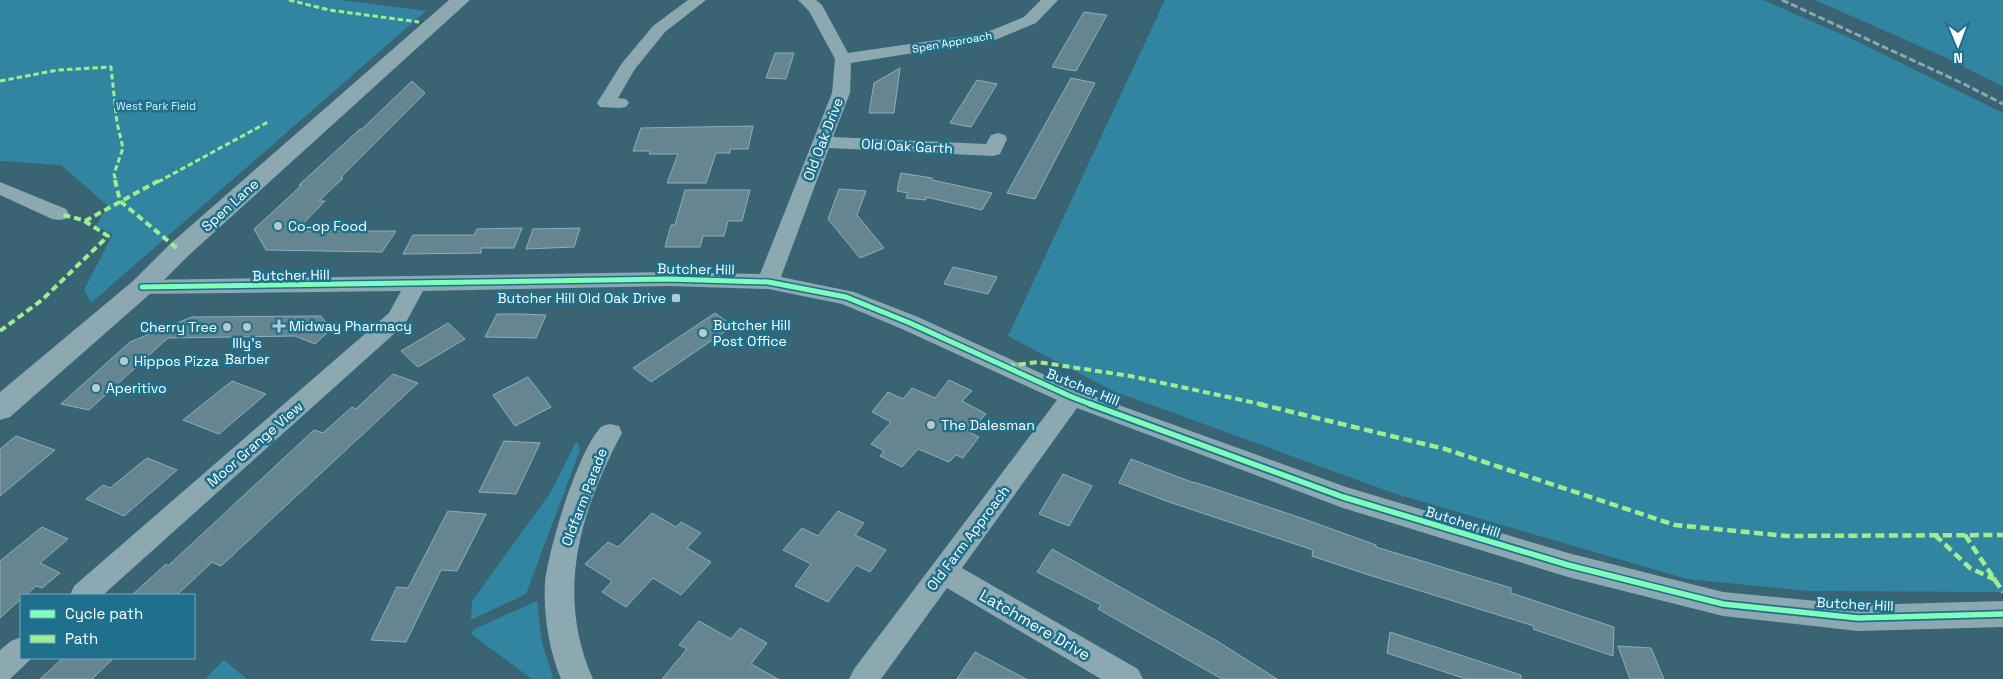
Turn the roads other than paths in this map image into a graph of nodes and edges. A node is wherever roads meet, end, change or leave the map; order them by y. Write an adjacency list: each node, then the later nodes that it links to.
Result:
1 (460, 0): 13 (street, Spen Lane)
2 (698, 0): 6 (street)
3 (806, 0): 5 (street)
4 (1050, 0): 5 (street, Spen Approach)
5 (843, 59): 7 (street, Old Oak Drive)
6 (620, 103)
7 (822, 142): 8 (street, Old Oak Garth); 11 (street, Old Oak Drive)
8 (993, 151)
9 (0, 188): 10 (street)
10 (59, 214)
11 (768, 282): 12 (street, Butcher Hill); 14 (street, Butcher Hill)
12 (416, 284): 13 (street, Butcher Hill); 18 (street, Moor Grange View)
13 (142, 287): 15 (street, Spen Lane)
14 (1072, 396): 17 (street, Old Farm Approach); 19 (street, Butcher Hill)
15 (0, 409)
16 (610, 433): 22 (street, Oldfarm Parade)
17 (943, 571): 23 (street, Old Farm Approach); 24 (street, Latchmere Drive)
18 (85, 594)
19 (2003, 614)
20 (20, 651): 21 (street)
21 (0, 669)
22 (578, 679)
23 (864, 679)
24 (1128, 679)

